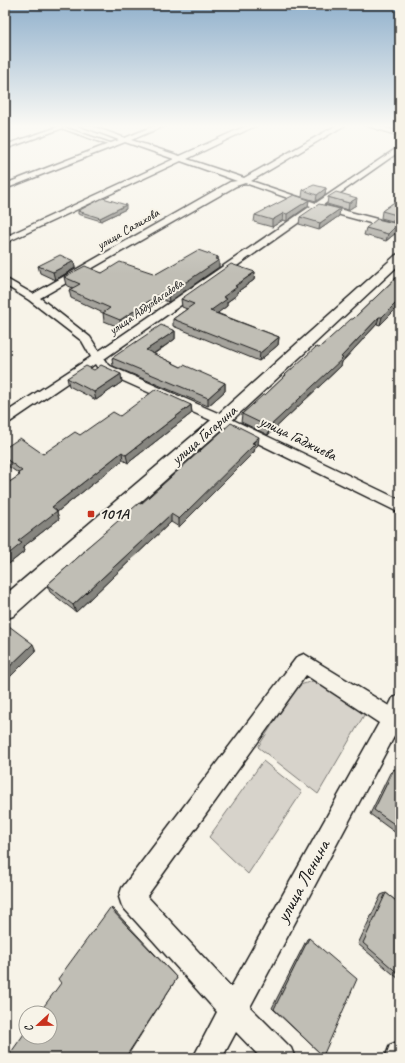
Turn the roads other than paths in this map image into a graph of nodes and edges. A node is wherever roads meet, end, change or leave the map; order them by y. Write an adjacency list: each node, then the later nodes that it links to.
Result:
1 (37, 175): 7 (street)
2 (148, 175): 10 (street)
3 (225, 175): 6 (street)
4 (256, 175): 6 (street, улица Салихова)
5 (362, 175): 8 (street, улица Абдулвагабова)
6 (245, 181): 8 (street); 13 (street, улица Салихова)
7 (5, 187)
8 (318, 206): 9 (street); 14 (street, улица Абдулвагабова)
9 (400, 228)
10 (5, 240)
11 (400, 258): 16 (street, улица Гагарина)
12 (5, 282): 13 (street, улица Гаджиева)
13 (33, 298): 14 (street, улица Гаджиева)
14 (98, 358): 15 (street, улица Абдулвагабова); 16 (street, улица Гаджиева)
15 (5, 419)
16 (222, 420): 17 (street, улица Гаджиева); 18 (street, улица Гагарина)
17 (400, 506)
18 (5, 609)
19 (397, 716): 20 (street, улица Ленина); 20 (street)
20 (233, 1009): 22 (street, улица Ленина); 23 (street)
21 (400, 1055): 24 (street)
22 (206, 1058)
23 (281, 1058)
24 (399, 1058)

